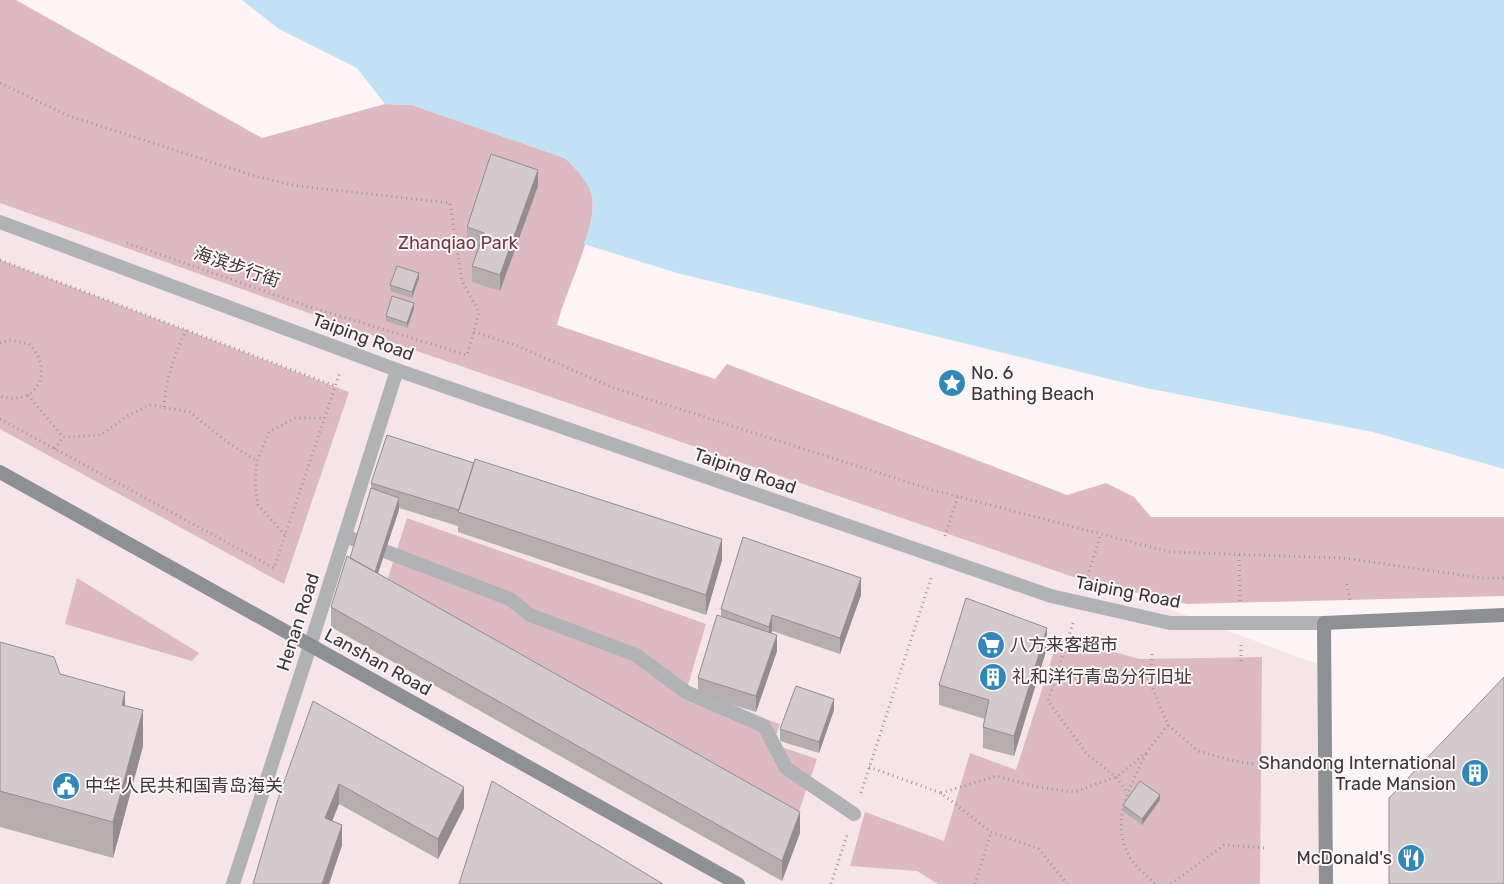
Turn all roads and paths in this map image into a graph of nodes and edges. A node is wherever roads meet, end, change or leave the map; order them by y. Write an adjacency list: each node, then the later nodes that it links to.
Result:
1 (0, 83): 6 (path)
2 (0, 222): 8 (street, Taiping Road)
3 (121, 241): 6 (path, 海滨步行街)
4 (0, 260): 5 (path)
5 (186, 330): 11 (path); 12 (path)
6 (474, 332): 18 (path)
7 (0, 343): 9 (path)
8 (397, 370): 21 (street, Henan Road); 23 (street, Taiping Road)
9 (28, 395): 10 (path); 14 (path)
10 (0, 396)
11 (164, 407): 14 (path); 16 (path)
12 (324, 418): 16 (path); 20 (path)
13 (0, 419): 15 (path)
14 (63, 437): 15 (path)
15 (55, 449): 20 (path)
16 (257, 461): 20 (path)
17 (0, 472): 33 (main road, Lanshan Road)
18 (958, 496): 19 (path); 23 (path)
19 (1101, 534): 22 (path); 24 (path)
20 (285, 536)
21 (345, 536): 33 (street, Henan Road); 42 (street)
22 (1239, 555): 25 (path); 28 (path)
23 (938, 557): 31 (street, Taiping Road)
24 (1087, 576)
25 (1504, 578)
26 (1347, 584): 29 (path)
27 (927, 590): 38 (path)
28 (1240, 600)
29 (1350, 601)
30 (1504, 615): 31 (main road, Taiping Road)
31 (1324, 623): 53 (main road)
32 (1069, 637): 39 (path)
33 (310, 646): 45 (main road, Lanshan Road); 46 (street, Henan Road)
34 (1152, 654): 35 (path)
35 (1168, 725): 36 (path); 37 (path)
36 (1146, 753): 39 (path); 40 (path)
37 (1269, 766)
38 (869, 767): 41 (path); 42 (path)
39 (1116, 776): 40 (path); 41 (path)
40 (1127, 792): 51 (path)
41 (941, 793): 43 (path)
42 (854, 814): 48 (path)
43 (991, 832): 49 (path); 50 (path)
44 (1268, 848): 52 (path)
45 (722, 880): 47 (main road, Lanshan Road)
46 (233, 884)
47 (738, 884)
48 (831, 884)
49 (975, 884)
50 (1067, 884)
51 (1155, 884)
52 (1171, 884)
53 (1326, 884)

